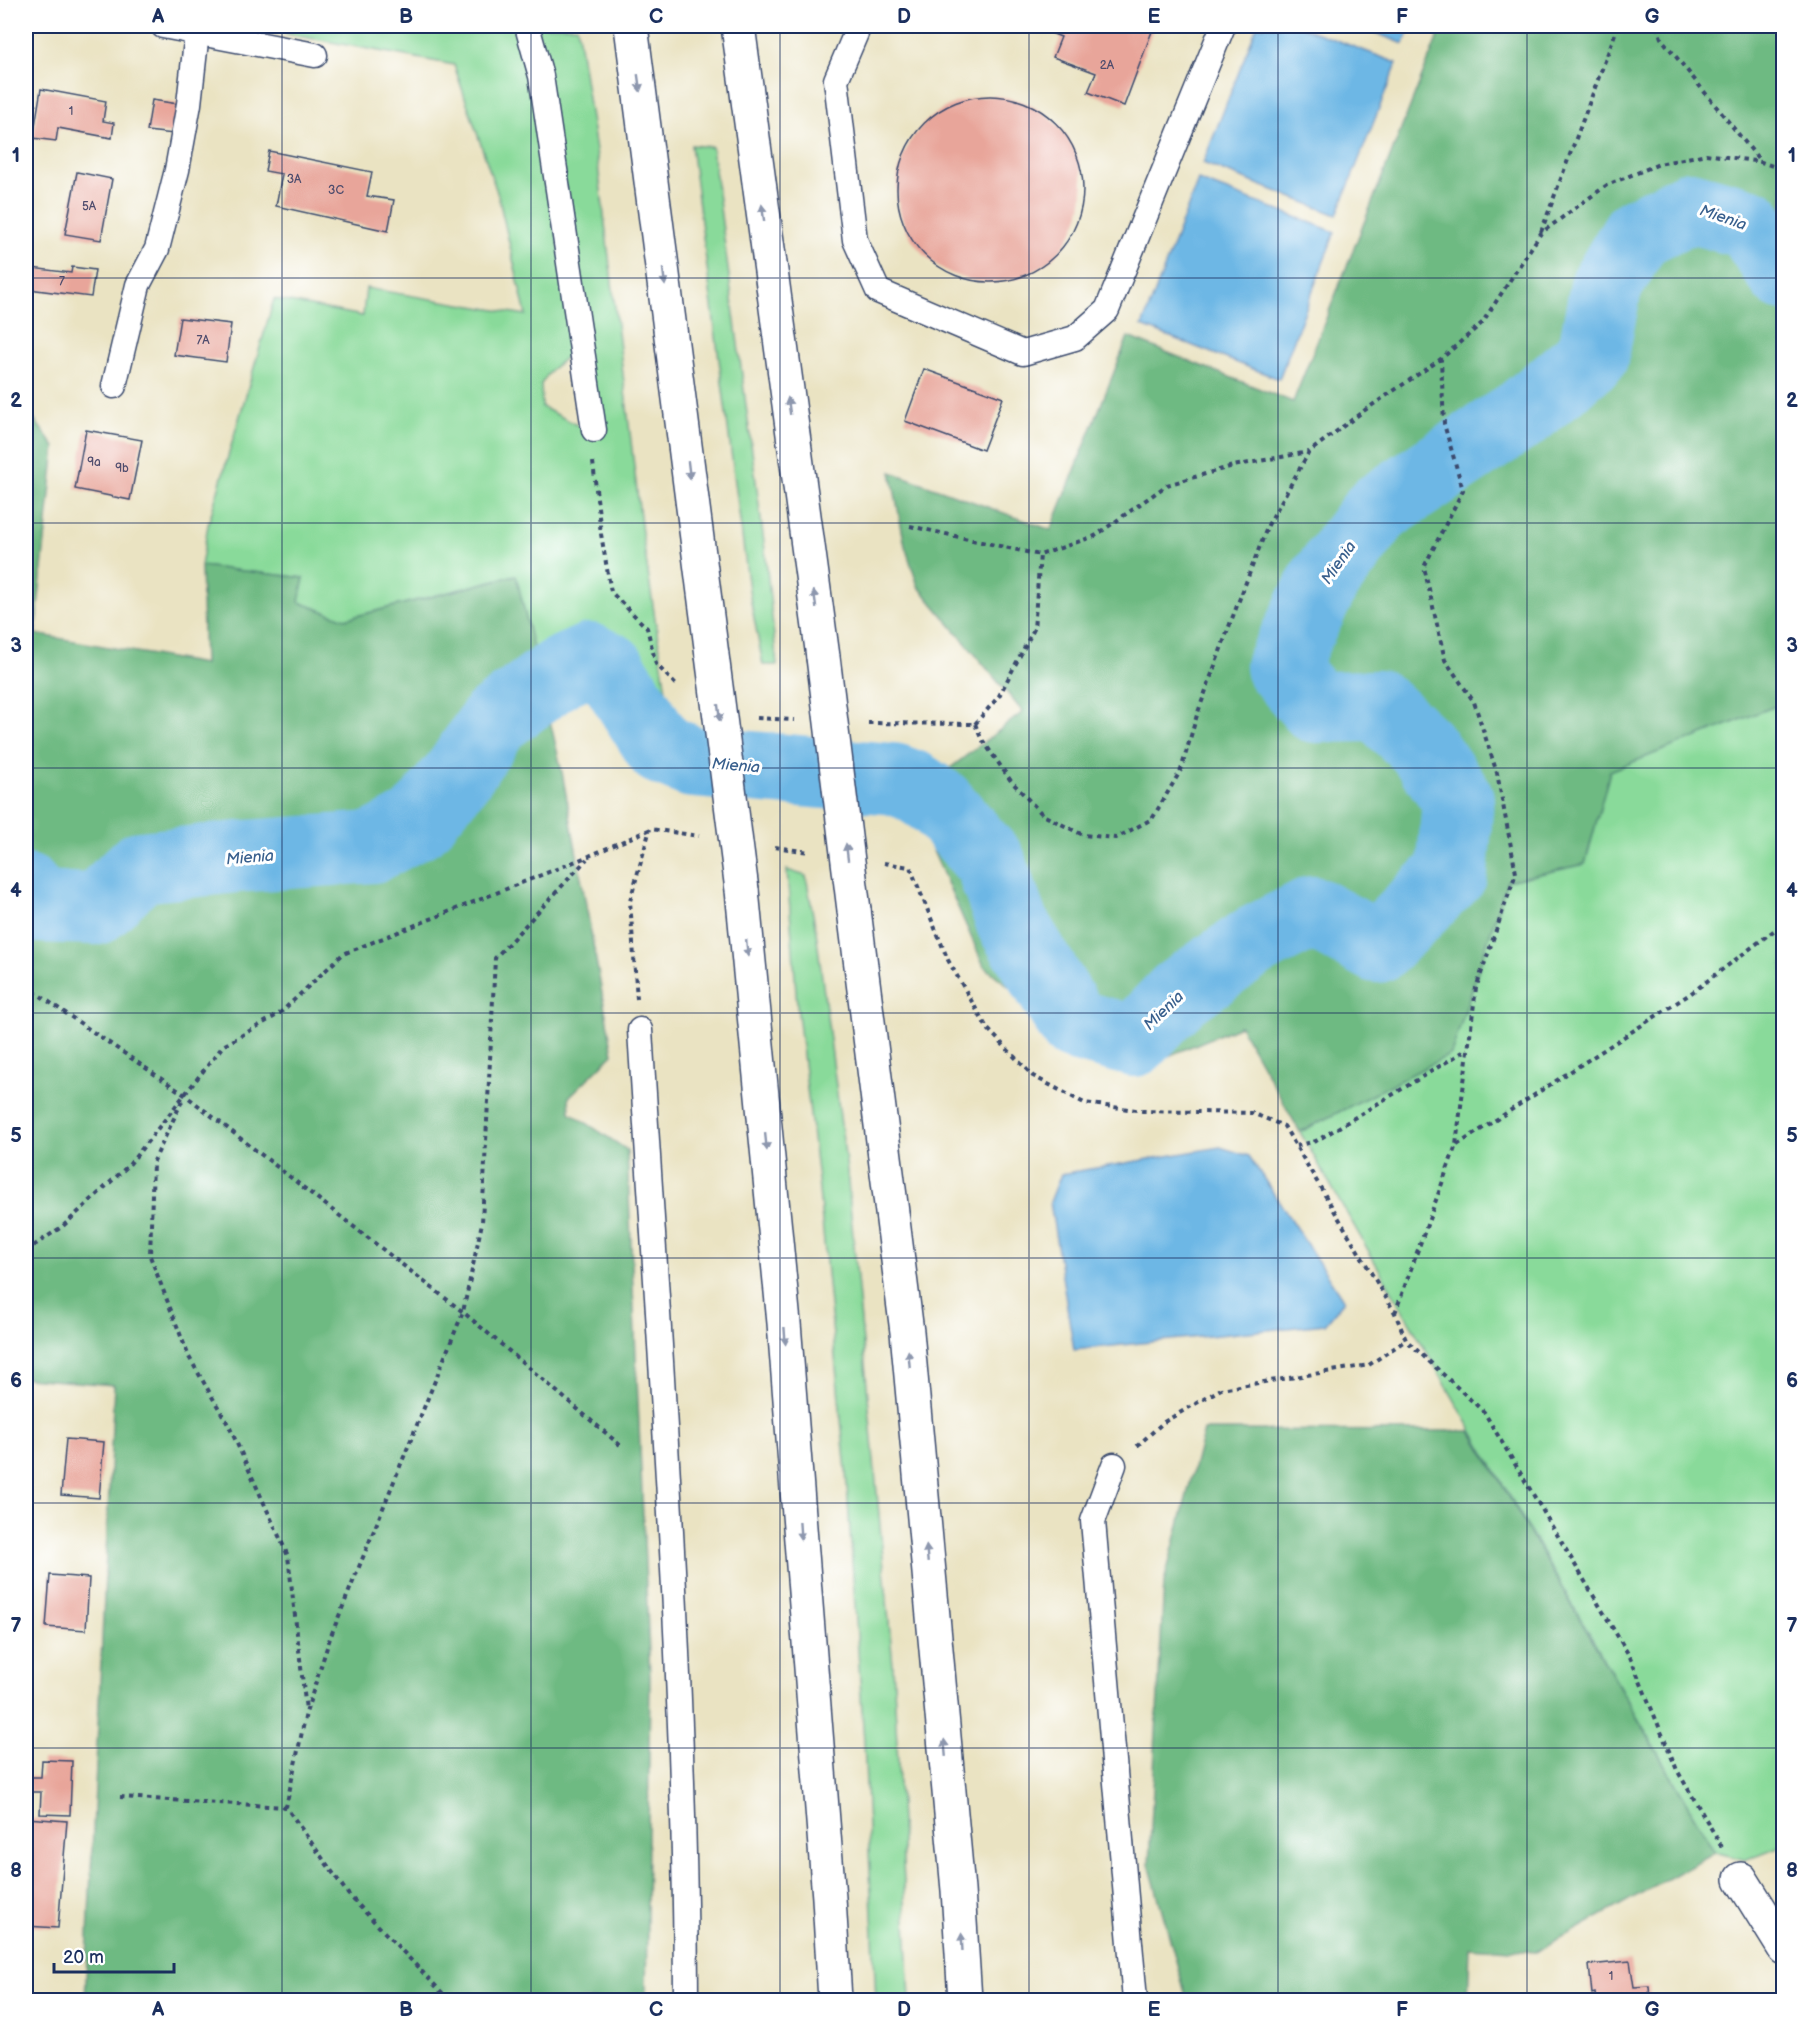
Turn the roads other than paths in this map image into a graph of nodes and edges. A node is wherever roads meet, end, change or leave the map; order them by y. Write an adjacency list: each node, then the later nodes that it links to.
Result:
1 (163, 26): 7 (lane)
2 (527, 26): 10 (lane)
3 (631, 26): 16 (main road, one-way to 16, bridge)
4 (738, 26): 17 (main road, one-way to 4, bridge)
5 (859, 26): 6 (lane)
6 (1223, 26)
7 (197, 32): 8 (lane); 9 (lane)
8 (315, 55)
9 (114, 386)
10 (594, 430)
11 (640, 1030): 15 (lane)
12 (1114, 1465): 18 (lane)
13 (1741, 1879): 14 (main road)
14 (1784, 1948)
15 (686, 2001)
16 (835, 2001)
17 (965, 2001)
18 (1135, 2001)

